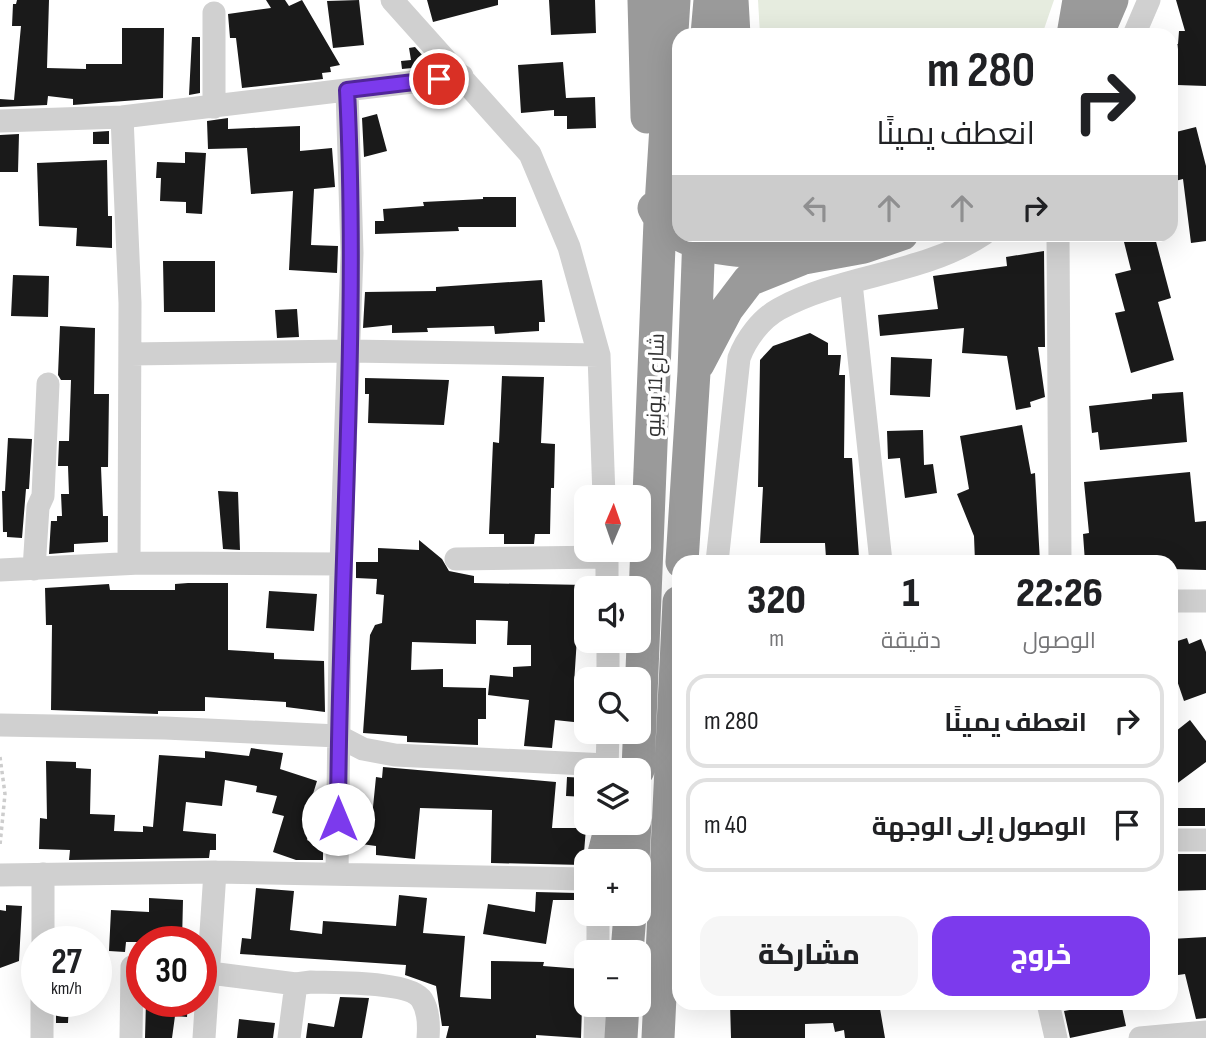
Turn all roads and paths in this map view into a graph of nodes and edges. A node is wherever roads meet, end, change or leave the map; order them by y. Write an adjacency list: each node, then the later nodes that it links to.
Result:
1 (392, 0): 17 (street)
2 (644, 0): 22 (highway)
3 (674, 0): 10 (highway, شارع 11 يونيو)
4 (710, 0): 11 (highway)
5 (732, 0): 12 (highway)
6 (1079, 0): 13 (highway)
7 (1112, 0): 14 (highway)
8 (1149, 0): 15 (street)
9 (214, 13): 19 (street)
10 (672, 28)
11 (708, 28)
12 (734, 28)
13 (1074, 28)
14 (1100, 28)
15 (1137, 28)
16 (672, 32): 22 (highway, شارع 11 يونيو)
17 (463, 76): 18 (street); 33 (street)
18 (347, 90): 19 (street); 31 (street)
19 (214, 107): 20 (street)
20 (122, 117): 21 (street); 32 (street)
21 (0, 121)
22 (660, 221): 23 (highway); 49 (highway, شارع 11 يونيو)
23 (672, 231)
24 (699, 242): 34 (highway, شارع 11 يونيو)
25 (712, 242): 29 (highway)
26 (879, 242): 29 (highway)
27 (968, 242): 30 (street)
28 (1058, 242): 41 (street)
29 (864, 247): 34 (highway)
30 (851, 283): 39 (street); 40 (street)
31 (349, 351): 32 (street); 33 (street); 44 (street)
32 (130, 354): 43 (street)
33 (599, 355): 36 (street)
34 (694, 372): 38 (highway, شارع 11 يونيو)
35 (48, 384): 45 (street)
36 (604, 485)
37 (574, 554): 42 (street)
38 (682, 555)
39 (718, 555)
40 (880, 555)
41 (1060, 555)
42 (456, 559)
43 (129, 564): 44 (street); 45 (street)
44 (341, 564): 51 (street)
45 (34, 569): 46 (street)
46 (0, 570)
47 (1178, 601): 48 (street)
48 (1206, 601)
49 (640, 667)
50 (0, 725): 51 (street)
51 (338, 737): 54 (street); 60 (street)
52 (672, 747): 81 (highway)
53 (0, 757): 57 (path)
54 (574, 766)
55 (1178, 840): 56 (street)
56 (1206, 840)
57 (0, 845)
58 (215, 872): 59 (street); 60 (street); 64 (street)
59 (43, 874): 61 (street); 63 (street)
60 (337, 874): 62 (street)
61 (0, 875)
62 (574, 879)
63 (43, 926)
64 (212, 926)
65 (217, 974): 66 (street)
66 (296, 984): 77 (street); 78 (street)
67 (1050, 1010): 82 (street)
68 (43, 1017): 74 (street)
69 (131, 1017): 75 (street)
70 (206, 1017): 76 (street)
71 (596, 1017): 79 (street)
72 (622, 1017): 80 (highway)
73 (1206, 1032): 83 (street)
74 (42, 1038)
75 (131, 1038)
76 (204, 1038)
77 (289, 1038)
78 (428, 1038)
79 (595, 1038)
80 (621, 1038)
81 (658, 1038)
82 (1056, 1038)
83 (1140, 1038)

